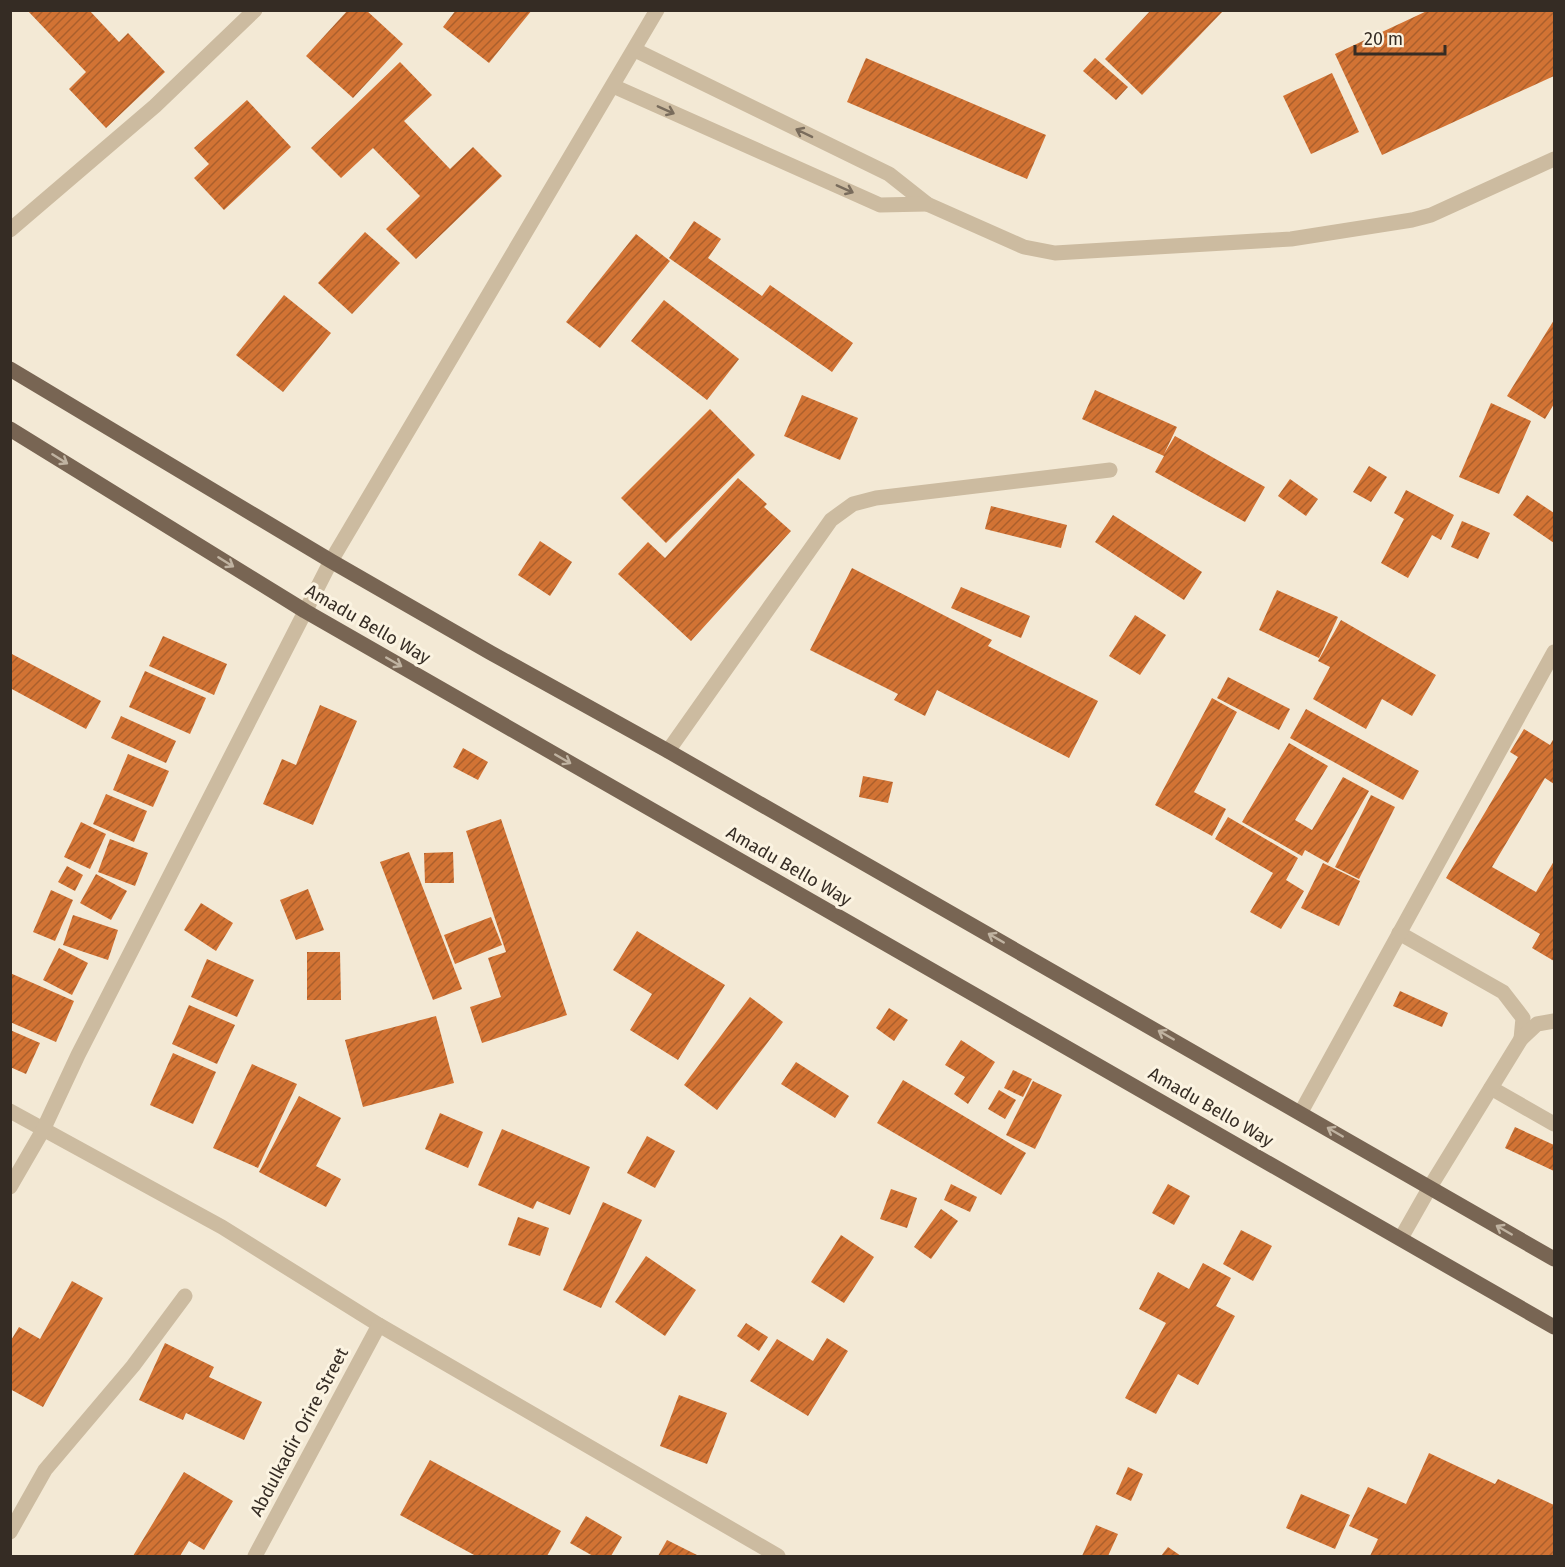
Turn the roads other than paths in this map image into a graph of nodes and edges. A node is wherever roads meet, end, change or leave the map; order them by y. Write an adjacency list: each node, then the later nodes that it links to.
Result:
1 (255, 10): 7 (street)
2 (657, 10): 3 (street)
3 (634, 50): 4 (street); 6 (street, one-way to 3)
4 (613, 86): 6 (street, one-way to 6); 11 (street)
5 (1554, 159): 6 (street)
6 (927, 204)
7 (10, 230)
8 (10, 369): 11 (main road, Amadu Bello Way)
9 (10, 429): 12 (main road, Amadu Bello Way, one-way to 12)
10 (1110, 470): 14 (street)
11 (331, 561): 12 (street); 14 (main road, Amadu Bello Way)
12 (305, 611): 22 (street); 25 (main road, Amadu Bello Way, one-way to 25)
13 (1554, 652): 15 (street)
14 (668, 751): 20 (main road, Amadu Bello Way, one-way to 14)
15 (1400, 933): 17 (street); 20 (street)
16 (1554, 1021): 17 (street)
17 (1521, 1039): 18 (street)
18 (1491, 1088): 21 (street); 24 (street)
19 (10, 1112): 22 (street)
20 (1301, 1112): 24 (main road, Amadu Bello Way, one-way to 20)
21 (1554, 1124)
22 (43, 1130): 23 (street); 28 (street)
23 (10, 1187)
24 (1430, 1187): 25 (street); 26 (main road, Amadu Bello Way, one-way to 24)
25 (1401, 1238): 29 (main road, Amadu Bello Way)
26 (1554, 1259)
27 (185, 1296): 30 (street)
28 (379, 1325): 31 (street, Abdulkadir Orire Street); 32 (street)
29 (1554, 1327)
30 (10, 1532)
31 (255, 1557)
32 (778, 1557)

